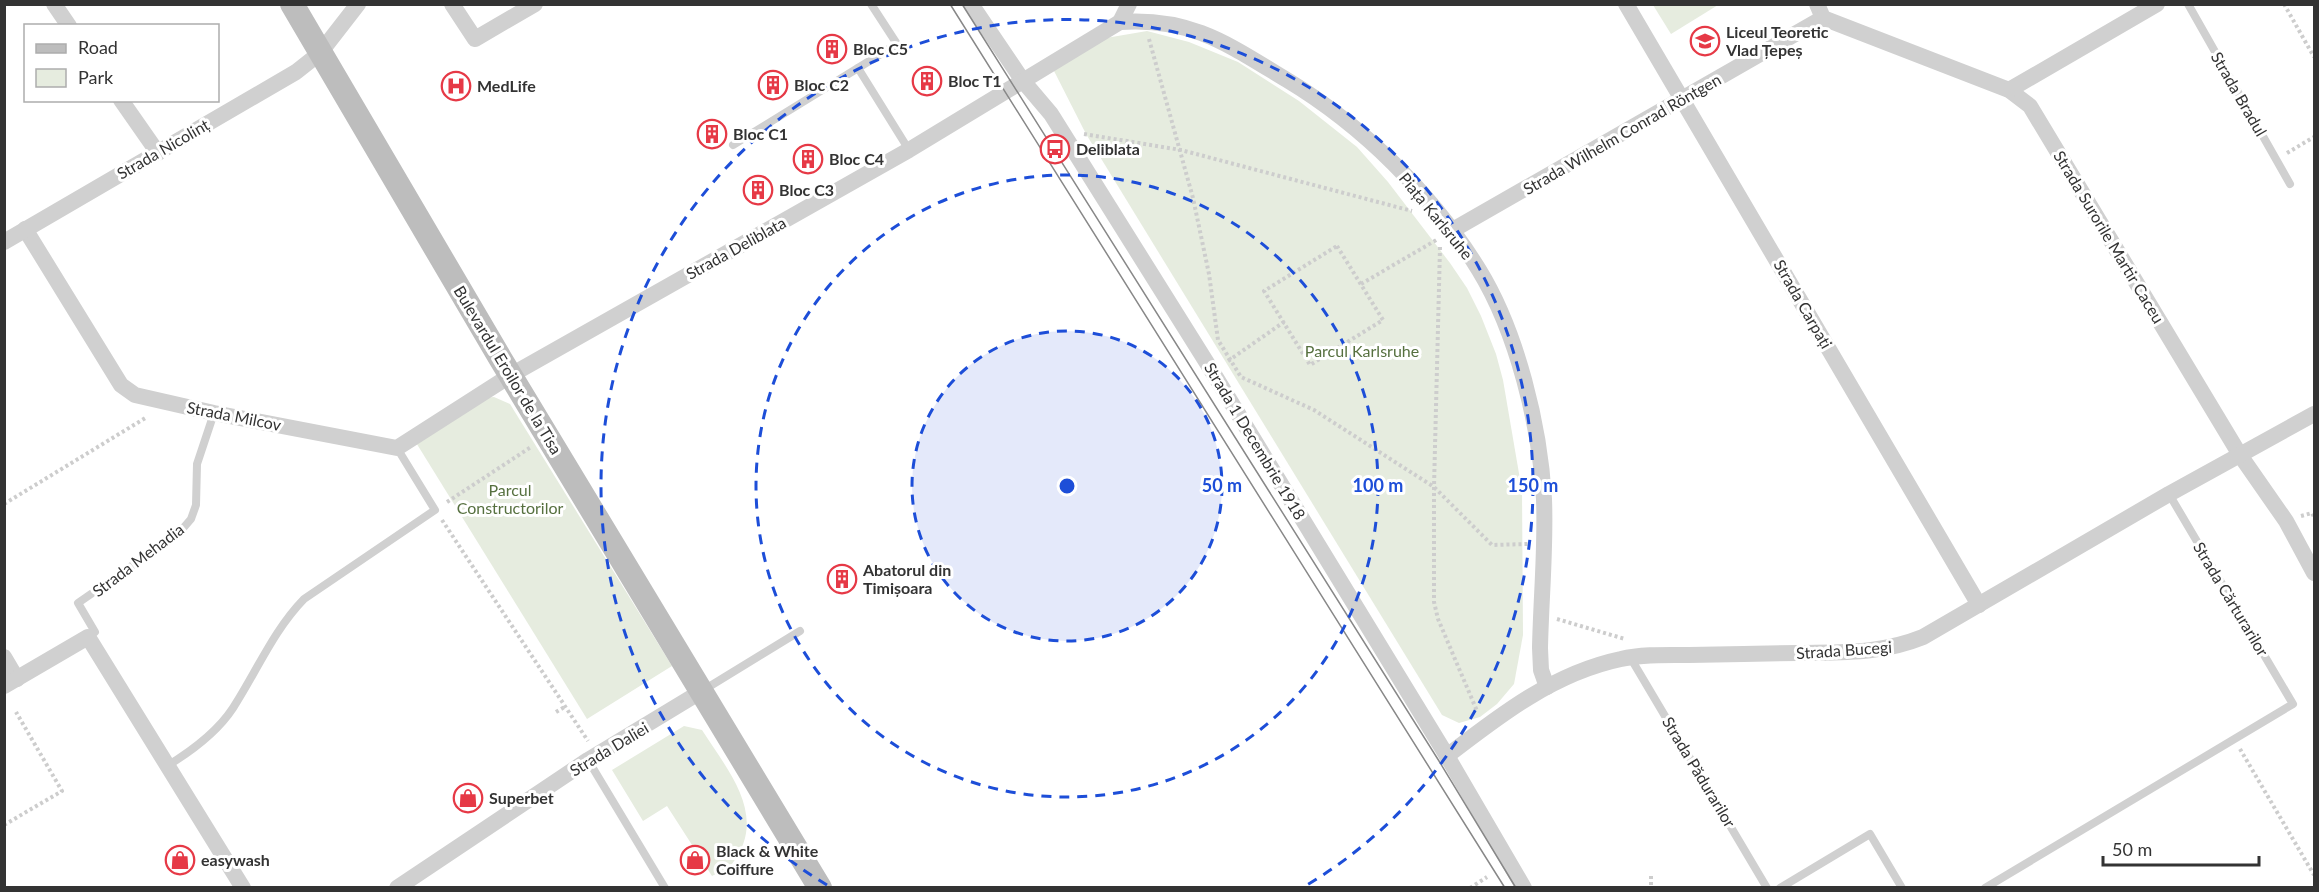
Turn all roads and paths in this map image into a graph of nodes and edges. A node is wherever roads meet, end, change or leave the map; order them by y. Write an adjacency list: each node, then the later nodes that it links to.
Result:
1 (54, 4): 16 (street)
2 (292, 4): 17 (street, Bulevardul Eroilor de la Tisa)
3 (357, 4): 17 (street, Strada Nicolinț)
4 (452, 4): 5 (street)
5 (535, 4)
6 (871, 4): 19 (lane)
7 (971, 4): 20 (street, Strada 1 Decembrie 1918)
8 (1129, 4): 15 (street)
9 (1626, 4): 22 (street, Strada Carpați)
10 (2157, 4): 21 (street)
11 (2188, 4): 30 (lane, Strada Bradul)
12 (2284, 4): 18 (path)
13 (1820, 11): 21 (street, Strada Surorile Martir Caceu); 22 (street, Strada Wilhelm Conrad Röntgen)
14 (1147, 20): 15 (street, Piața Karlsruhe); 28 (path); 35 (street, Piața Karlsruhe)
15 (1120, 22): 20 (street, Piața Karlsruhe)
16 (68, 24)
17 (320, 53): 29 (street, Strada Nicolinț); 41 (street, Bulevardul Eroilor de la Tisa)
18 (2314, 57)
19 (858, 68): 26 (lane); 27 (lane)
20 (1023, 81): 27 (street, Strada Deliblata); 69 (street, Strada 1 Decembrie 1918)
21 (2009, 90): 47 (street, Strada Surorile Martir Caceu)
22 (1683, 98): 35 (street, Strada Wilhelm Conrad Röntgen); 54 (street, Strada Carpați)
23 (122, 102): 29 (street)
24 (1077, 132): 28 (path)
25 (2314, 137): 30 (path)
26 (733, 145)
27 (909, 150): 41 (street, Strada Deliblata)
28 (1181, 150): 32 (path); 39 (path)
29 (158, 153): 33 (street, Strada Nicolinț)
30 (2276, 159): 31 (lane, Strada Bradul)
31 (2290, 184)
32 (1420, 213)
33 (25, 229): 36 (street, Strada Nicolinț); 42 (street, Strada Milcov)
34 (1434, 230): 35 (path)
35 (1446, 235): 37 (path); 48 (path); 52 (street, Piața Karlsruhe)
36 (4, 242)
37 (1361, 284): 38 (path); 38 (path)
38 (1284, 322): 39 (path)
39 (1229, 360): 40 (path); 48 (path)
40 (1222, 365)
41 (511, 375): 46 (street); 62 (street, Bulevardul Eroilor de la Tisa)
42 (169, 403): 43 (street, Strada Milcov); 50 (path)
43 (214, 414): 46 (street, Strada Milcov); 57 (lane, Strada Mehadia)
44 (2314, 414): 47 (street, Strada Bucegi)
45 (533, 446): 51 (path)
46 (397, 448): 51 (lane)
47 (2240, 455): 49 (street, Strada Bucegi); 53 (street, Strada Surorile Martir Caceu)
48 (1434, 487): 52 (path); 66 (path)
49 (2169, 494): 54 (street, Strada Bucegi); 67 (lane, Strada Cărturarilor)
50 (4, 504)
51 (435, 510): 63 (path); 70 (lane)
52 (1543, 544): 55 (street, Piața Karlsruhe)
53 (2314, 573)
54 (1979, 605): 58 (street, Strada Bucegi)
55 (1541, 614): 58 (path); 61 (street, Piața Karlsruhe)
56 (800, 630): 62 (lane)
57 (88, 637): 60 (street); 70 (street)
58 (1631, 649): 61 (street, Strada Bucegi); 82 (lane, Strada Pădurarilor)
59 (4, 657): 60 (street)
60 (11, 683)
61 (1547, 687): 66 (street, Strada Bucegi)
62 (702, 691): 68 (street, Strada Daliei); 78 (street, Bulevardul Eroilor de la Tisa)
63 (566, 706): 65 (path); 68 (path)
64 (16, 712): 71 (path)
65 (556, 712)
66 (1484, 727): 69 (street, Strada Bucegi)
67 (2234, 739): 72 (path); 85 (lane)
68 (589, 752): 76 (street, Strada Daliei); 77 (lane)
69 (1447, 756): 80 (street, Strada 1 Decembrie 1918)
70 (167, 766): 75 (street)
71 (4, 825)
72 (2314, 875)
73 (1651, 876): 81 (path)
74 (1487, 877): 79 (path)
75 (243, 888)
76 (396, 888)
77 (665, 888)
78 (820, 888)
79 (1470, 888)
80 (1524, 888)
81 (1651, 888)
82 (1767, 888)
83 (1780, 888): 84 (lane)
84 (1902, 888)
85 (1985, 888)

